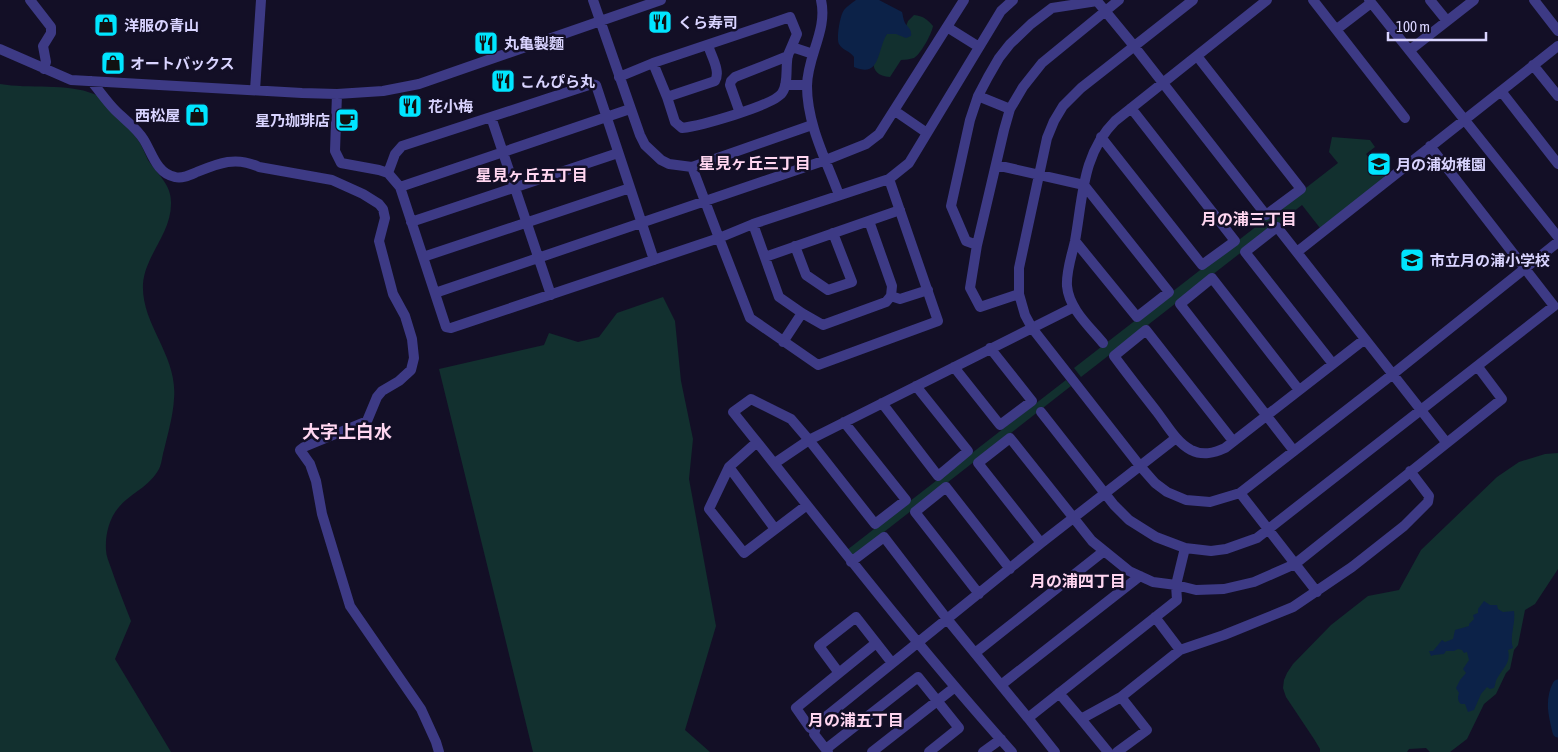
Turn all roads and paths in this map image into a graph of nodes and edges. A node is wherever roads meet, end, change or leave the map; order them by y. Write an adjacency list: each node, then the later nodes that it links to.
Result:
1 (30, 0): 33 (street)
2 (261, 0): 39 (street)
3 (593, 0): 17 (street)
4 (661, 0): 17 (street)
5 (821, 0): 29 (street)
6 (964, 0): 19 (street)
7 (1013, 0): 25 (street)
8 (1119, 0): 16 (street)
9 (1193, 0): 23 (street)
10 (1267, 0): 30 (street)
11 (1313, 0): 20 (street)
12 (1430, 0): 18 (street)
13 (1474, 0): 18 (street)
14 (1534, 0): 21 (street)
15 (1370, 1): 20 (street); 27 (street)
16 (1105, 10): 23 (street); 42 (street); 47 (street)
17 (601, 21): 34 (street); 41 (street)
18 (1447, 21): 27 (street)
19 (947, 27): 25 (street); 48 (street)
20 (1337, 29): 52 (street)
21 (1558, 31)
22 (708, 45): 28 (street); 31 (street); 44 (street)
23 (1134, 46): 36 (street); 65 (street)
24 (1558, 46): 32 (street)
25 (980, 47): 55 (street)
26 (0, 49): 33 (street)
27 (1410, 50): 53 (street)
28 (790, 52): 29 (street); 37 (street); 49 (street)
29 (813, 54): 38 (street)
30 (1196, 56): 36 (street); 36 (street)
31 (653, 63): 34 (street); 44 (street)
32 (1533, 65): 40 (street); 43 (street)
33 (44, 69): 35 (street)
34 (619, 77): 46 (street)
35 (90, 81): 39 (street); 159 (street)
36 (1163, 83): 45 (street)
37 (785, 85): 38 (street); 49 (street)
38 (807, 85): 54 (street)
39 (255, 90): 41 (street)
40 (1501, 90): 53 (street); 61 (street)
41 (337, 94): 64 (street)
42 (978, 96): 47 (street); 85 (street)
43 (1558, 96)
44 (667, 97): 49 (street)
45 (1131, 108): 56 (street); 56 (street)
46 (630, 109): 51 (street); 63 (street)
47 (1010, 109): 62 (street)
48 (895, 111): 55 (street); 60 (street)
49 (740, 113)
50 (491, 117): 51 (street); 58 (street); 64 (street)
51 (606, 117): 58 (street); 59 (street)
52 (1405, 118)
53 (1464, 119): 57 (street); 80 (street)
54 (812, 125): 60 (street); 63 (street)
55 (927, 133): 66 (street)
56 (1101, 137): 67 (street)
57 (1430, 146): 86 (street); 91 (street)
58 (503, 152): 68 (street); 69 (street)
59 (618, 152): 69 (street); 70 (street)
60 (826, 160): 71 (street); 72 (street)
61 (1558, 164)
62 (996, 166): 65 (street); 85 (street)
63 (692, 167): 72 (street)
64 (388, 173): 68 (street)
65 (1039, 176): 67 (street); 94 (street)
66 (889, 179): 71 (street); 73 (street)
67 (1084, 185): 82 (street); 82 (street)
68 (400, 187): 75 (street)
69 (515, 187): 75 (street); 77 (street)
70 (630, 188): 76 (street); 77 (street)
71 (839, 195): 78 (street)
72 (706, 202): 76 (street); 81 (street)
73 (900, 210): 74 (street); 92 (street)
74 (870, 221): 79 (street); 96 (street)
75 (411, 222): 87 (street)
76 (642, 222): 89 (street); 90 (street)
77 (527, 223): 87 (street); 89 (street)
78 (753, 224): 81 (street); 88 (street)
79 (833, 233): 84 (street); 84 (street)
80 (1558, 237)
81 (718, 238): 90 (street); 101 (street)
82 (1075, 241): 97 (street)
83 (1558, 242): 91 (street)
84 (795, 246): 88 (street)
85 (977, 246): 94 (street)
86 (1298, 252): 100 (street); 104 (street)
87 (423, 257): 93 (street)
88 (764, 257): 98 (street)
89 (538, 258): 93 (street); 95 (street)
90 (654, 260): 95 (street)
91 (1526, 268): 106 (street); 107 (street)
92 (928, 290): 96 (street); 101 (street)
93 (435, 293): 95 (street)
94 (1019, 294): 99 (street)
95 (551, 295)
96 (891, 296): 98 (street)
97 (1074, 307): 99 (street); 102 (street)
98 (802, 313): 101 (street)
99 (1032, 328): 103 (street); 122 (street)
100 (1365, 339): 104 (street); 107 (street)
101 (783, 342)
102 (1103, 343)
103 (990, 348): 105 (street); 105 (street)
104 (1333, 364): 109 (street)
105 (954, 367): 108 (street)
106 (1478, 367): 111 (street); 119 (street)
107 (1393, 374): 111 (street); 120 (street)
108 (916, 386): 110 (street); 110 (street)
109 (1299, 390): 113 (street); 113 (street)
110 (882, 403): 114 (street)
111 (1422, 410): 119 (street); 130 (street)
112 (1041, 412): 125 (street)
113 (1267, 416): 117 (street); 120 (street)
114 (844, 422): 116 (street); 116 (street)
115 (1176, 438): 117 (street); 117 (street); 122 (street)
116 (809, 440): 118 (street); 121 (street)
117 (1233, 441)
118 (757, 442): 121 (street); 123 (street)
119 (1446, 442): 124 (street)
120 (1294, 451): 126 (street)
121 (775, 463): 127 (street)
122 (1140, 466): 125 (street); 126 (street)
123 (728, 467): 129 (street); 129 (street)
124 (1410, 471): 135 (street); 139 (street)
125 (1105, 493): 128 (street); 132 (street)
126 (1240, 493): 130 (street)
127 (807, 505): 129 (street); 134 (street)
128 (1073, 518): 131 (street); 131 (street); 133 (street)
129 (775, 529)
130 (1269, 530): 132 (street); 135 (street)
131 (1041, 543): 136 (street)
132 (1185, 548): 138 (street)
133 (1104, 551): 137 (street); 146 (street)
134 (852, 562): 142 (street); 144 (street)
135 (1295, 564): 138 (street); 139 (street)
136 (1010, 569): 140 (street); 140 (street)
137 (1140, 576): 138 (street); 149 (street)
138 (1176, 585): 141 (street)
139 (1317, 592): 145 (street)
140 (979, 594): 142 (street)
141 (1155, 618): 145 (street); 151 (street)
142 (948, 619): 144 (street); 146 (street)
143 (876, 643): 147 (street); 148 (street); 148 (street)
144 (918, 643): 147 (street); 150 (street)
145 (1180, 650): 152 (street)
146 (975, 654): 149 (street)
147 (892, 663): 156 (street)
148 (839, 673): 156 (street)
149 (1001, 685): 154 (street)
150 (955, 687): 153 (street); 157 (street)
151 (1059, 693): 154 (street); 155 (street)
152 (1122, 697): 155 (street); 166 (street)
153 (937, 701): 158 (street); 160 (street); 161 (street)
154 (1028, 718): 164 (street)
155 (1081, 719): 165 (street)
156 (815, 729): 158 (street)
157 (1000, 739): 162 (street); 163 (street)
158 (827, 750)
159 (439, 752)
160 (872, 752)
161 (929, 752)
162 (983, 752)
163 (1012, 752)
164 (1055, 752)
165 (1108, 752)
166 (1117, 752)

